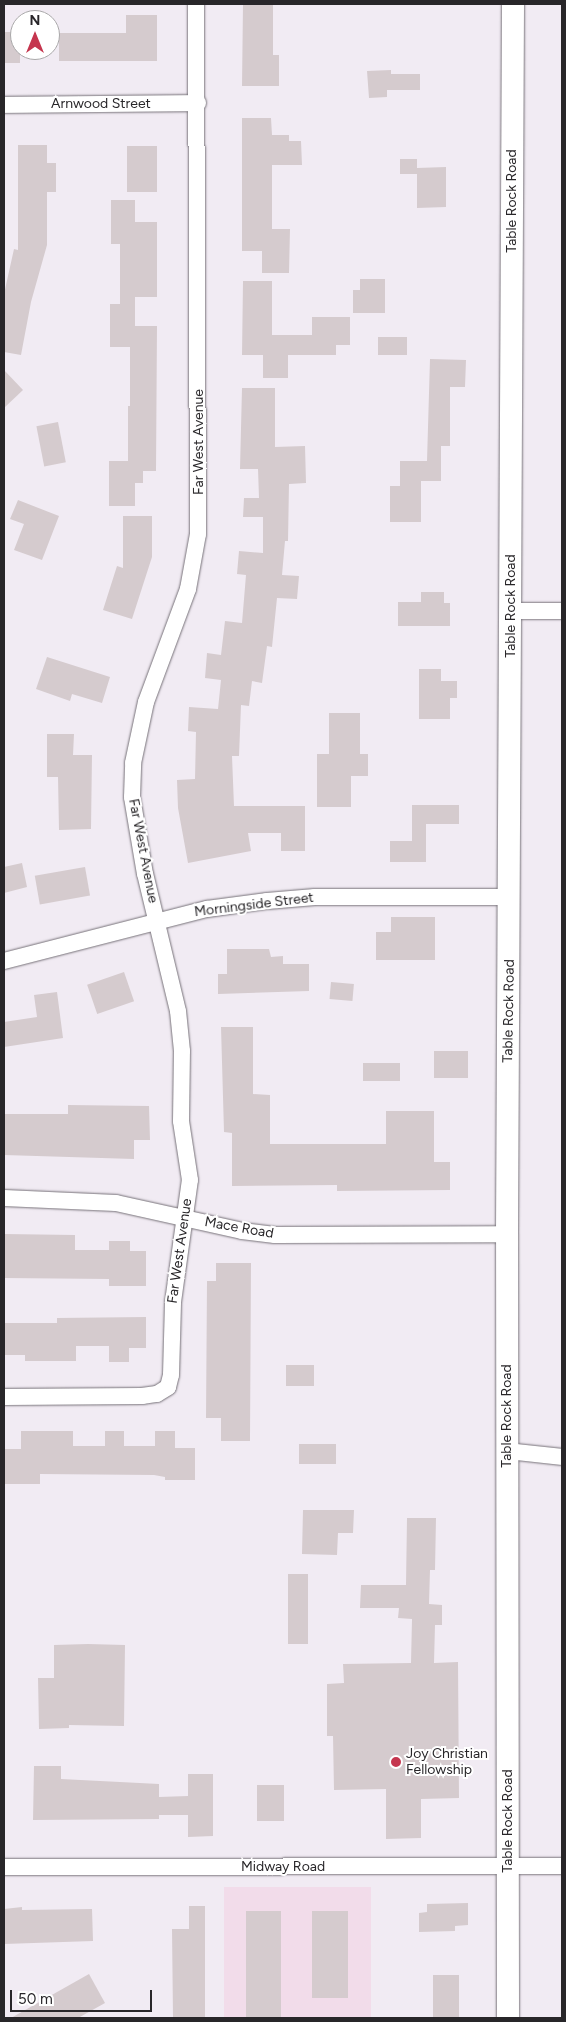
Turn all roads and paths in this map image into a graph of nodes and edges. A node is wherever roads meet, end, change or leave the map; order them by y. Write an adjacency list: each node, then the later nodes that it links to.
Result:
1 (196, 4): 3 (street, Far West Avenue)
2 (513, 4): 5 (main road, Table Rock Road)
3 (198, 103): 4 (street, Arnwood Street); 8 (street, Far West Avenue)
4 (4, 105)
5 (511, 611): 6 (street); 7 (main road, Table Rock Road)
6 (562, 611)
7 (511, 897): 8 (street, Morningside Street); 12 (main road, Table Rock Road)
8 (158, 921): 9 (street, Morningside Street); 11 (street, Far West Avenue)
9 (4, 961)
10 (4, 1198): 11 (street, Mace Road)
11 (186, 1218): 12 (street, Mace Road); 13 (street, Far West Avenue)
12 (507, 1234): 14 (main road, Table Rock Road)
13 (4, 1397)
14 (507, 1451): 15 (street); 16 (main road, Table Rock Road)
15 (562, 1457)
16 (508, 1866): 17 (street, Midway Road); 18 (street, Midway Road); 19 (main road, Table Rock Road)
17 (562, 1866)
18 (4, 1867)
19 (508, 2018)

